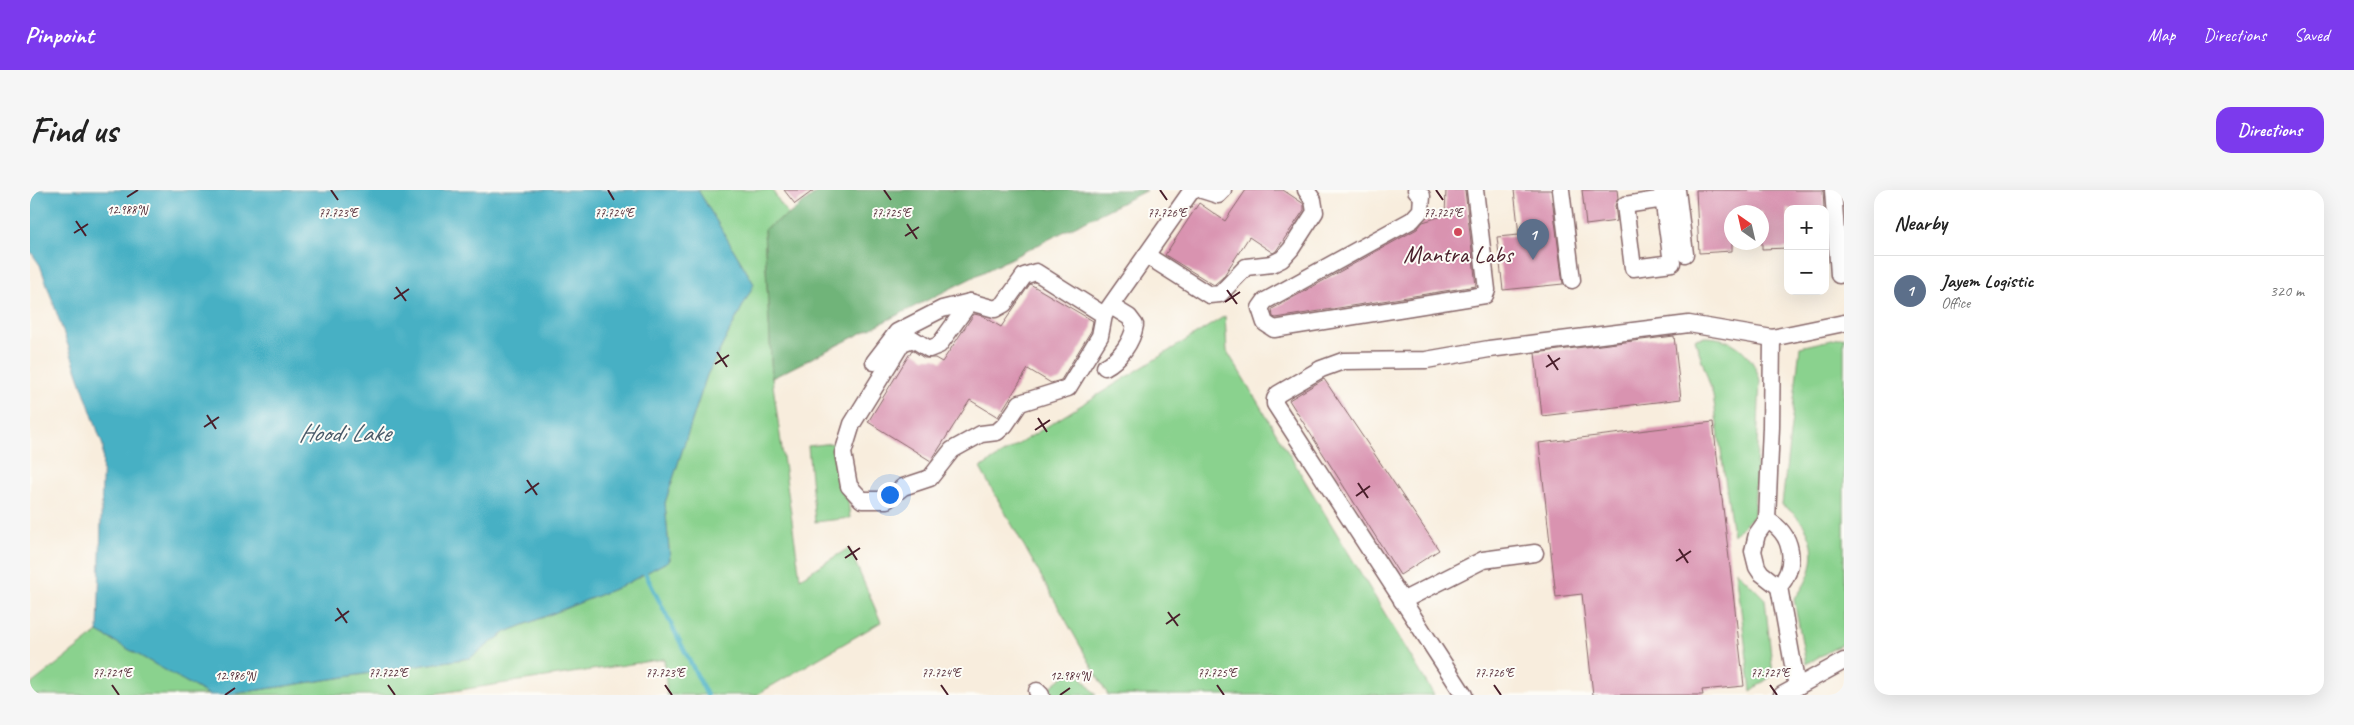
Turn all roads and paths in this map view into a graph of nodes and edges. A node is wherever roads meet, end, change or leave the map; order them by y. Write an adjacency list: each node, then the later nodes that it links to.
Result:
1 (1192, 190): 13 (street)
2 (1202, 190): 3 (street)
3 (1223, 190)
4 (1306, 190): 13 (street)
5 (1416, 190): 6 (street)
6 (1475, 190)
7 (1561, 190): 15 (street)
8 (1677, 190): 12 (street)
9 (1833, 190): 11 (street)
10 (1663, 195): 10 (street)
11 (1840, 247): 14 (street)
12 (1684, 254)
13 (1146, 255): 17 (street)
14 (1839, 275)
15 (1572, 280)
16 (970, 302): 17 (street); 17 (street); 20 (street)
17 (1107, 311): 21 (street)
18 (1844, 324): 19 (street)
19 (1772, 338): 22 (street); 25 (street)
20 (874, 362)
21 (1105, 367)
22 (1767, 520): 24 (street); 24 (street)
23 (1535, 553): 25 (street)
24 (1779, 587): 27 (street)
25 (1402, 601): 28 (street)
26 (1844, 661): 27 (street)
27 (1797, 687): 29 (street)
28 (1464, 695)
29 (1782, 695)

